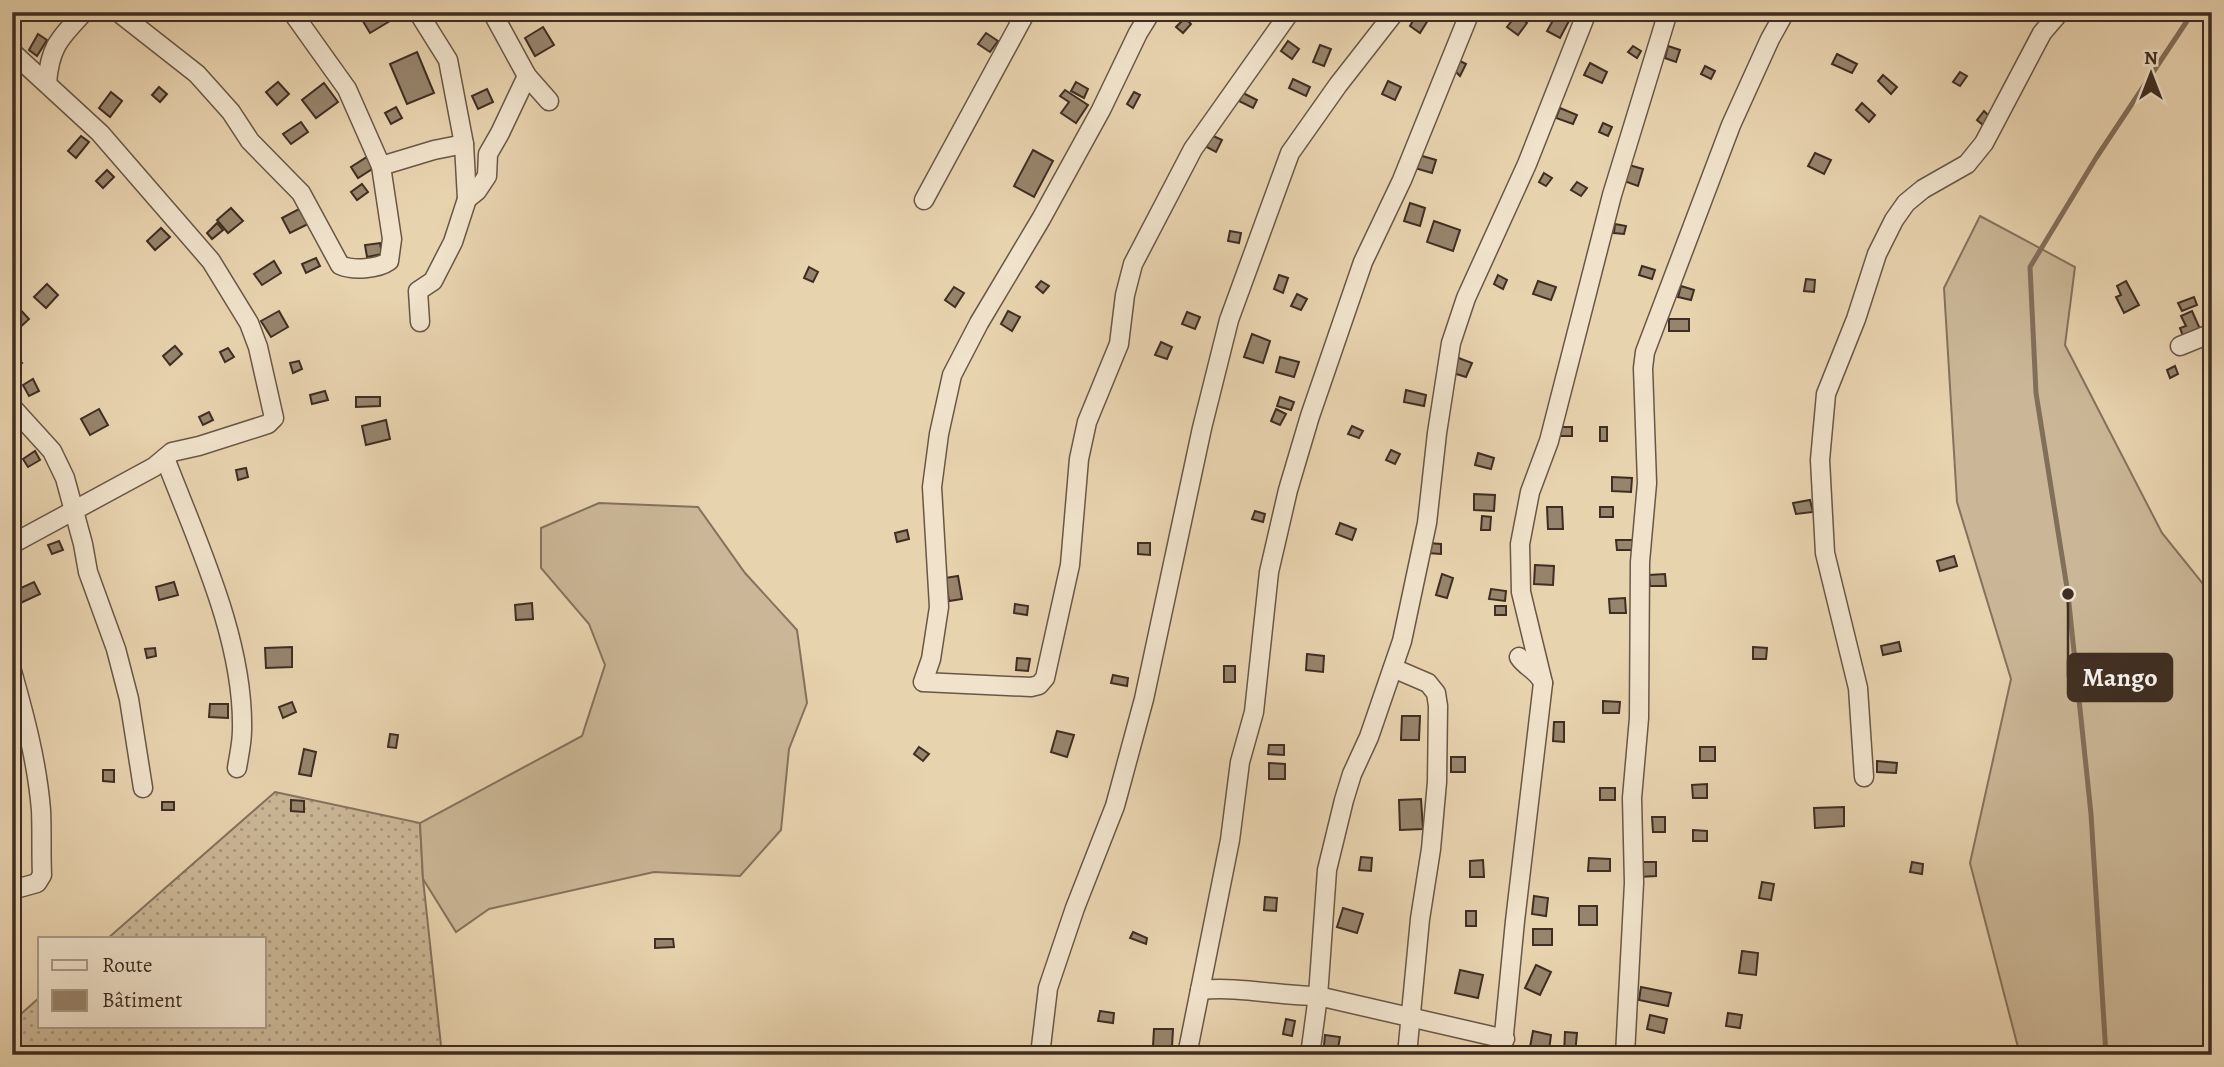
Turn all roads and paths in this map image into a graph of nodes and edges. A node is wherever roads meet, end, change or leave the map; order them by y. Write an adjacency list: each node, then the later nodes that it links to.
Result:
1 (84, 12): 17 (street)
2 (118, 12): 20 (street)
3 (292, 12): 20 (street)
4 (418, 12): 19 (street)
5 (492, 12): 16 (street)
6 (1026, 12): 22 (street)
7 (1151, 12): 8 (street)
8 (1290, 12)
9 (1395, 12): 42 (street)
10 (1470, 12): 38 (street)
11 (1587, 12): 31 (street)
12 (1668, 12): 33 (street)
13 (1785, 12): 46 (street)
14 (2060, 12): 35 (street)
15 (12, 52): 17 (street)
16 (527, 76): 18 (street); 21 (street)
17 (47, 83): 27 (street)
18 (549, 101)
19 (464, 144): 20 (street); 21 (street)
20 (381, 166)
21 (467, 199): 23 (street)
22 (924, 201)
23 (420, 322)
24 (2212, 333): 25 (street)
25 (2180, 346)
26 (12, 407): 28 (street)
27 (165, 458): 28 (street); 34 (street)
28 (74, 511): 29 (street); 36 (street)
29 (12, 544)
30 (1519, 657): 33 (street)
31 (1393, 668): 39 (street); 40 (street)
32 (12, 671): 37 (street)
33 (1543, 683): 41 (street)
34 (237, 768)
35 (1864, 777)
36 (142, 788)
37 (12, 890)
38 (1199, 990): 39 (street); 43 (street)
39 (1318, 996): 40 (street); 44 (street)
40 (1410, 1017): 41 (street); 45 (street)
41 (1504, 1047)
42 (1040, 1055)
43 (1187, 1055)
44 (1310, 1055)
45 (1406, 1055)
46 (1625, 1055)

